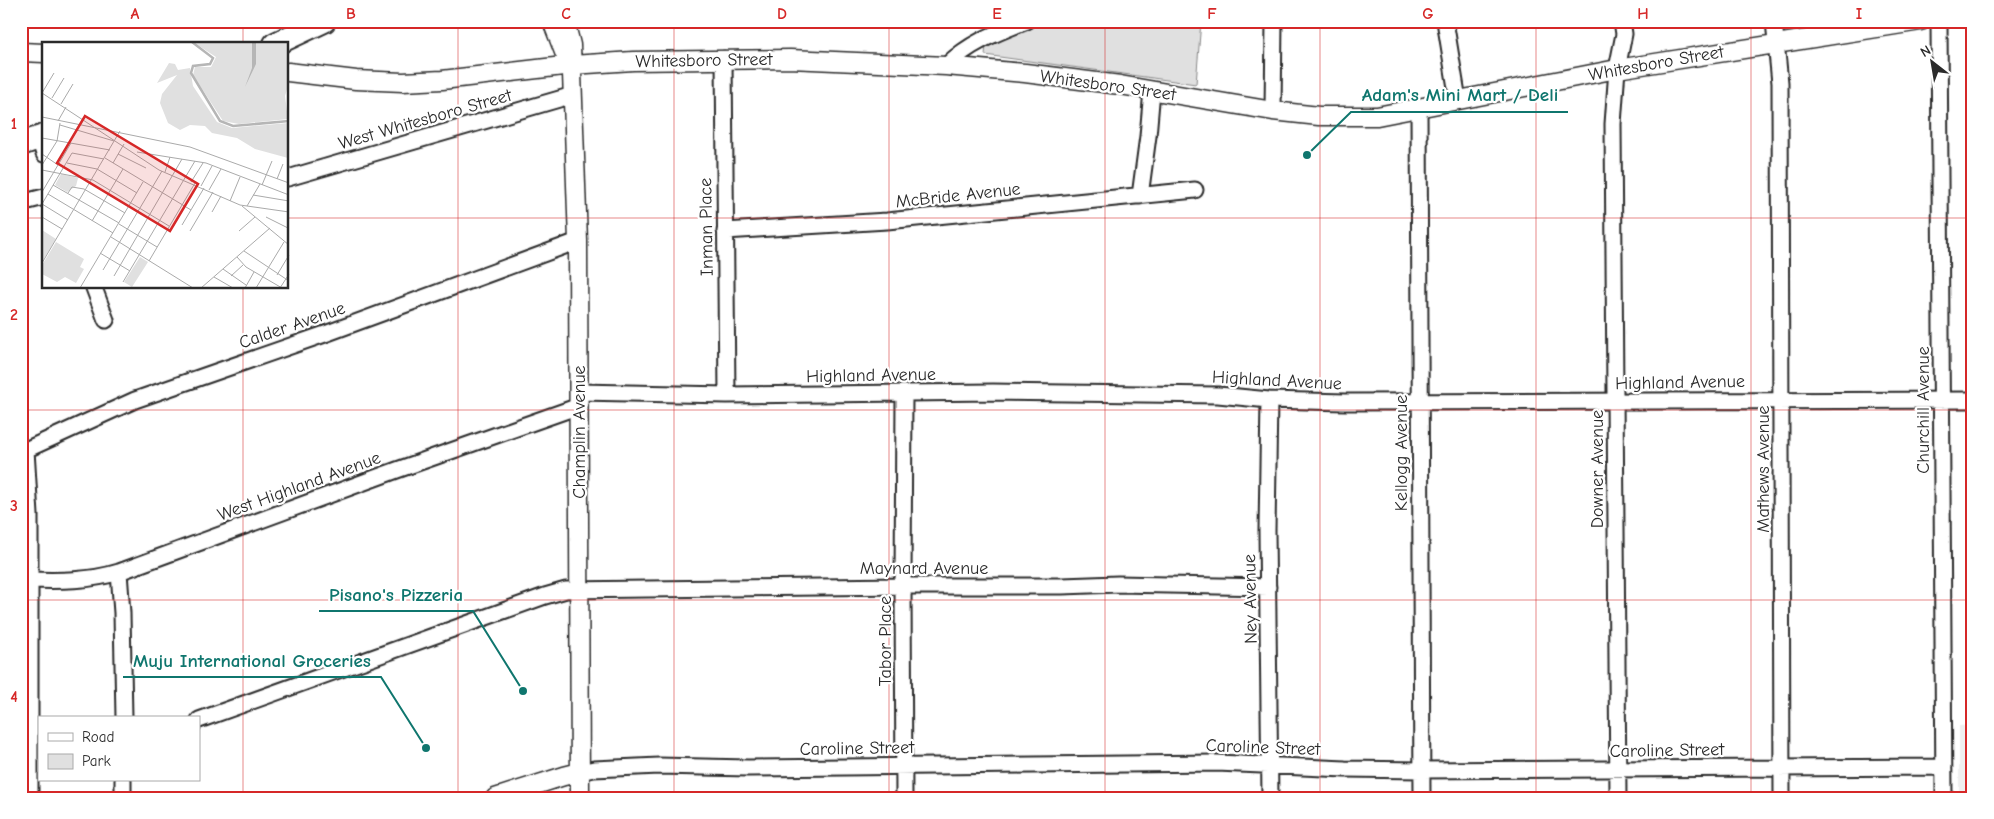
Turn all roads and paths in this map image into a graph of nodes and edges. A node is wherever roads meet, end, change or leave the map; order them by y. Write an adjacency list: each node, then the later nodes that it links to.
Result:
1 (324, 21): 12 (main road)
2 (552, 21): 17 (street, Champlin Avenue)
3 (565, 21): 17 (street, Champlin Avenue)
4 (1027, 21): 18 (street)
5 (1274, 21): 25 (street)
6 (1445, 21): 23 (street)
7 (1622, 21): 19 (street, Downer Avenue)
8 (1774, 21): 13 (street, Mathews Avenue)
9 (1920, 21): 11 (street, Whitesboro Street)
10 (1939, 21): 40 (street, Churchill Avenue)
11 (1885, 24): 13 (street, Whitesboro Street)
12 (279, 42)
13 (1775, 43): 19 (street, Whitesboro Street); 39 (street, Mathews Avenue)
14 (21, 52): 15 (street)
15 (42, 54)
16 (724, 59): 17 (street, Whitesboro Street); 18 (street, Whitesboro Street); 31 (street, Inman Place)
17 (572, 66): 20 (street, Whitesboro Street); 22 (street, Champlin Avenue)
18 (946, 66): 21 (street, Whitesboro Street)
19 (1618, 69): 23 (street, Whitesboro Street); 42 (street, Downer Avenue)
20 (289, 72)
21 (1152, 90): 25 (street, Whitesboro Street); 28 (street)
22 (573, 95): 26 (street, West Whitesboro Street); 32 (street, Champlin Avenue)
23 (1458, 100): 24 (street, Whitesboro Street)
24 (1419, 108): 25 (street, Whitesboro Street); 43 (street, Kellogg Avenue)
25 (1273, 111)
26 (289, 178)
27 (1195, 190): 28 (street, McBride Avenue)
28 (1140, 196): 31 (street, McBride Avenue)
29 (42, 198): 30 (street)
30 (21, 203)
31 (725, 231): 36 (street, Inman Place)
32 (578, 241): 37 (street, Champlin Avenue); 44 (street, Calder Avenue)
33 (94, 289): 34 (street)
34 (106, 320)
35 (904, 394): 36 (street, Highland Avenue); 38 (street, Highland Avenue); 47 (street, Tabor Place)
36 (727, 395): 37 (street, Highland Avenue)
37 (579, 399): 45 (street, West Highland Avenue); 49 (street, Champlin Avenue)
38 (1268, 400): 43 (street, Highland Avenue); 48 (street, Ney Avenue)
39 (1782, 400): 40 (street, Highland Avenue); 42 (street, Highland Avenue); 54 (street, Mathews Avenue)
40 (1942, 400): 41 (street, Highland Avenue); 55 (street, Churchill Avenue)
41 (1973, 400)
42 (1615, 401): 43 (street, Highland Avenue); 56 (street, Downer Avenue)
43 (1420, 403): 57 (street, Kellogg Avenue)
44 (24, 451): 46 (street)
45 (119, 572): 46 (street, West Highland Avenue); 50 (street)
46 (29, 580): 60 (street)
47 (903, 586): 48 (street, Maynard Avenue); 49 (street, Maynard Avenue); 52 (street, Tabor Place)
48 (1268, 587): 53 (street, Ney Avenue)
49 (579, 589): 51 (street, Maynard Avenue); 58 (street, Champlin Avenue)
50 (124, 716)
51 (200, 720)
52 (904, 766): 53 (street, Caroline Street); 58 (street, Caroline Street); 64 (street, Tabor Place)
53 (1270, 766): 57 (street, Caroline Street); 65 (street, Ney Avenue)
54 (1781, 767): 55 (street, Caroline Street); 56 (street, Caroline Street); 68 (street, Mathews Avenue)
55 (1944, 768): 69 (street, Churchill Avenue)
56 (1618, 769): 57 (street, Caroline Street); 67 (street, Downer Avenue)
57 (1422, 770): 66 (street, Kellogg Avenue)
58 (580, 772): 62 (street); 63 (street, Champlin Avenue)
59 (124, 782): 61 (street)
60 (30, 798)
61 (123, 798)
62 (495, 798)
63 (580, 798)
64 (904, 798)
65 (1270, 798)
66 (1422, 798)
67 (1618, 798)
68 (1782, 798)
69 (1944, 798)

